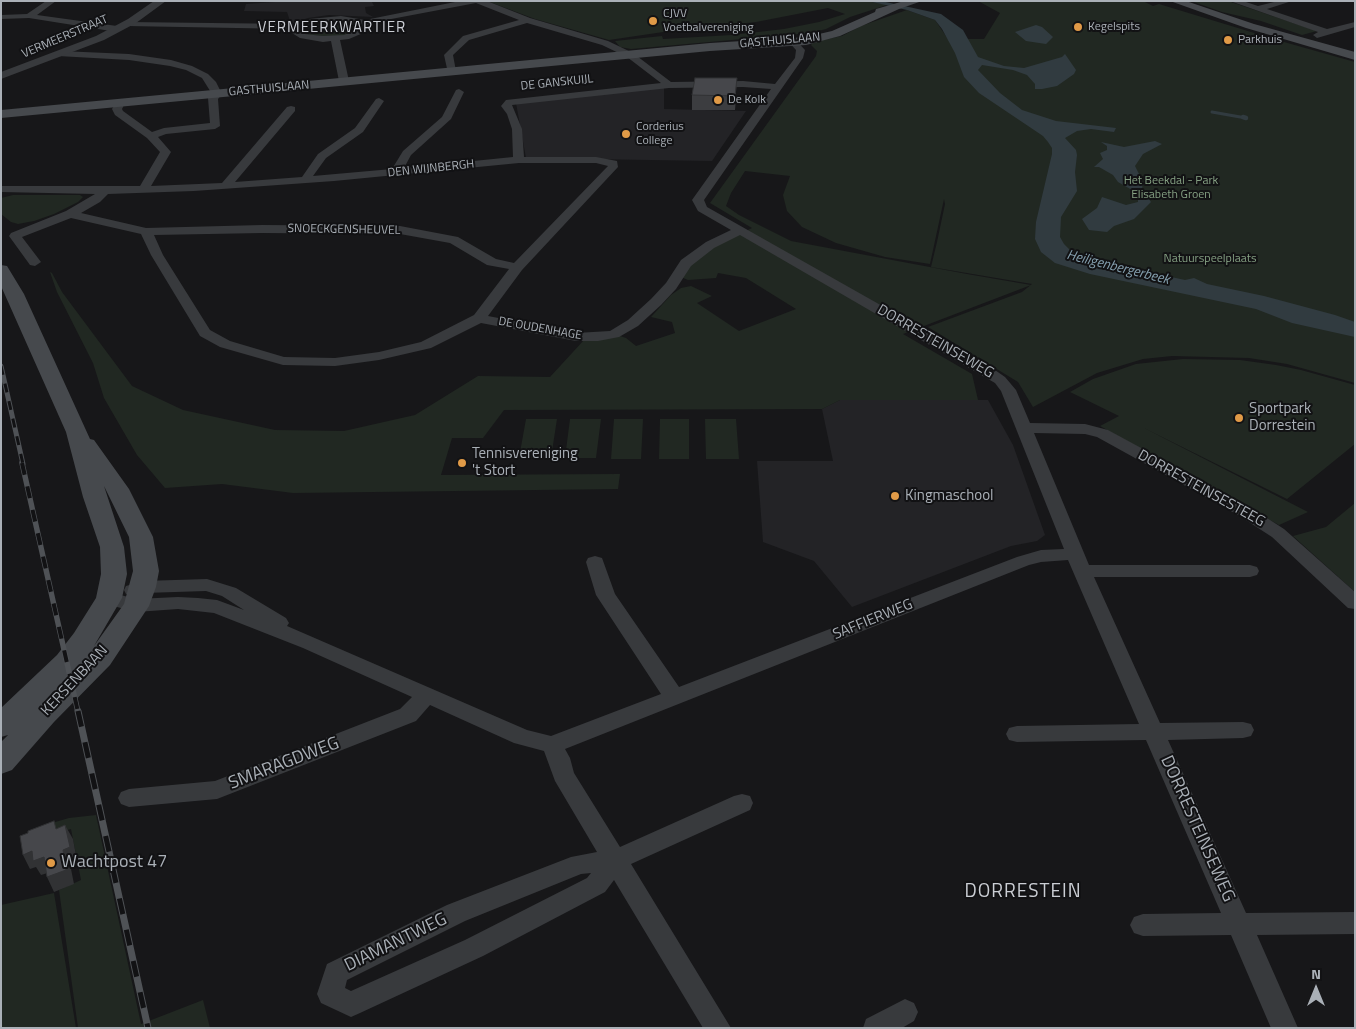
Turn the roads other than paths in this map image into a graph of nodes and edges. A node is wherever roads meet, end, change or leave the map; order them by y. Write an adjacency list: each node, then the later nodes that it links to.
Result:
1 (52, 1): 11 (street)
2 (161, 1): 15 (street, VERMEERSTRAAT)
3 (474, 1): 13 (street)
4 (480, 1): 12 (street)
5 (917, 1): 20 (main road, GASTHUISLAAN)
6 (1175, 1): 23 (main road)
7 (1234, 1): 9 (street)
8 (1288, 1): 9 (street)
9 (1258, 9): 17 (street)
10 (1, 16): 11 (street)
11 (29, 16): 15 (street)
12 (527, 20): 21 (street); 24 (street)
13 (365, 22): 16 (street); 19 (street)
14 (1354, 25): 17 (street)
15 (122, 26): 16 (street); 22 (street, VERMEERSTRAAT)
16 (297, 27): 19 (street)
17 (1326, 32): 18 (street)
18 (1314, 35)
19 (335, 38): 26 (street)
20 (792, 40): 21 (main road, GASTHUISLAAN); 28 (street)
21 (626, 53): 24 (main road, GASTHUISLAAN); 27 (street)
22 (61, 54): 25 (street, VERMEERSTRAAT); 30 (street)
23 (1355, 56)
24 (451, 71): 26 (main road, GASTHUISLAAN)
25 (4, 74)
26 (344, 82): 30 (main road, GASTHUISLAAN)
27 (669, 85): 28 (street, DE GANSKUIJL); 36 (street, DE GANSKUIJL)
28 (776, 87): 44 (street, DORRESTEINSEWEG)
29 (459, 92): 37 (street)
30 (217, 94): 32 (main road, GASTHUISLAAN); 35 (street)
31 (379, 101): 38 (street)
32 (120, 103): 34 (main road, GASTHUISLAAN); 35 (street)
33 (291, 109): 39 (street)
34 (1, 114)
35 (151, 136): 41 (street)
36 (519, 160): 37 (street, DEN WIJNBERGH); 47 (street, DEN WIJNBERGH)
37 (395, 173): 38 (street, DEN WIJNBERGH)
38 (305, 180): 39 (street, DEN WIJNBERGH)
39 (227, 184): 41 (street, DEN WIJNBERGH)
40 (1, 189): 42 (street, DEN WIJNBERGH)
41 (144, 189): 42 (street, DEN WIJNBERGH)
42 (105, 191): 43 (street)
43 (70, 214): 45 (street, SNOECKGENSHEUVEL); 46 (street)
44 (740, 230): 49 (street, DE OUDENHAGE); 50 (street, DORRESTEINSEWEG)
45 (146, 232): 47 (street, SNOECKGENSHEUVEL); 49 (street)
46 (34, 262)
47 (516, 267): 49 (street)
48 (1, 270): 51 (main road, KERSENBAAN)
49 (479, 318)
50 (1024, 428): 53 (street, DORRESTEINSEWEG); 56 (street, DORRESTEINSESTEEG)
51 (77, 432): 55 (main road, KERSENBAAN); 55 (main road, KERSENBAAN)
52 (595, 562): 58 (street)
53 (1078, 563): 54 (street); 58 (street, SAFFIERWEG); 60 (street, DORRESTEINSEWEG)
54 (1250, 571)
55 (129, 597): 57 (street); 62 (main road, KERSENBAAN)
56 (1355, 603)
57 (427, 696): 63 (street); 64 (street, SMARAGDWEG)
58 (675, 698): 63 (street, SAFFIERWEG)
59 (1243, 730): 60 (street, DORRESTEINSEWEG)
60 (1155, 732): 61 (street, DORRESTEINSEWEG); 69 (street, DORRESTEINSEWEG)
61 (1017, 734)
62 (5, 736)
63 (552, 745): 66 (street)
64 (129, 798)
65 (742, 803): 66 (street, DIAMANTWEG)
66 (616, 860): 66 (street, DIAMANTWEG); 71 (street)
67 (1355, 923): 69 (street, DORRESTEINSEWEG)
68 (1143, 925): 69 (street, DORRESTEINSEWEG)
69 (1239, 925): 73 (street, DORRESTEINSEWEG)
70 (905, 1012): 72 (street)
71 (718, 1028)
72 (876, 1028)
73 (1285, 1028)

